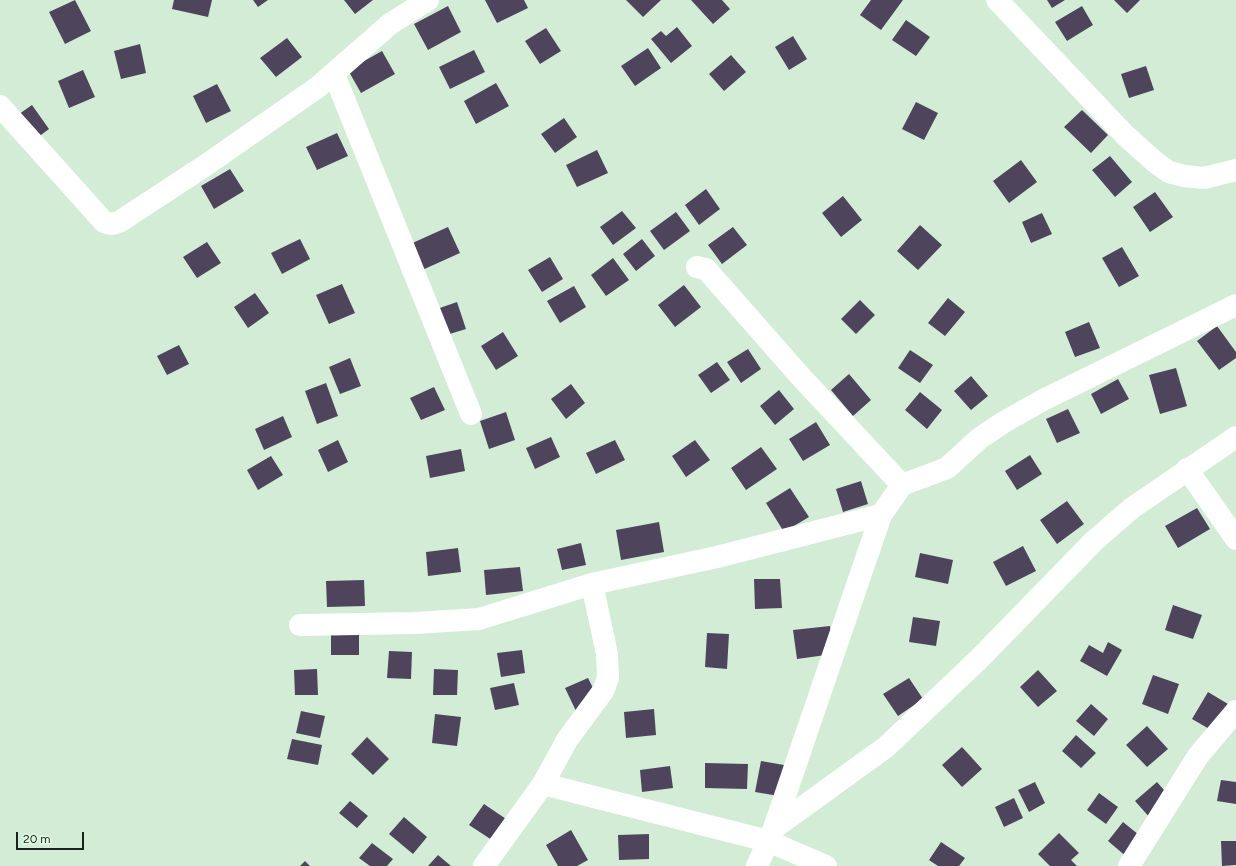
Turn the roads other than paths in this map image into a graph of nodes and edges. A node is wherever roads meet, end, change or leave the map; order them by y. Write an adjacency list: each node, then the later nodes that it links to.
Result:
1 (428, 0): 3 (street)
2 (997, 0): 5 (street)
3 (334, 74): 4 (street); 8 (street)
4 (0, 106)
5 (1236, 170)
6 (697, 267): 11 (street)
7 (1236, 305): 11 (street)
8 (471, 414)
9 (1236, 437): 10 (street)
10 (1187, 469): 13 (street); 18 (street)
11 (902, 485): 12 (street)
12 (881, 515): 14 (street); 18 (street)
13 (1236, 539)
14 (592, 584): 15 (street); 17 (street)
15 (300, 626)
16 (1236, 711): 19 (street)
17 (543, 784): 18 (street); 20 (street)
18 (771, 834): 21 (street); 22 (street)
19 (1134, 865)
20 (484, 866)
21 (757, 866)
22 (826, 866)

